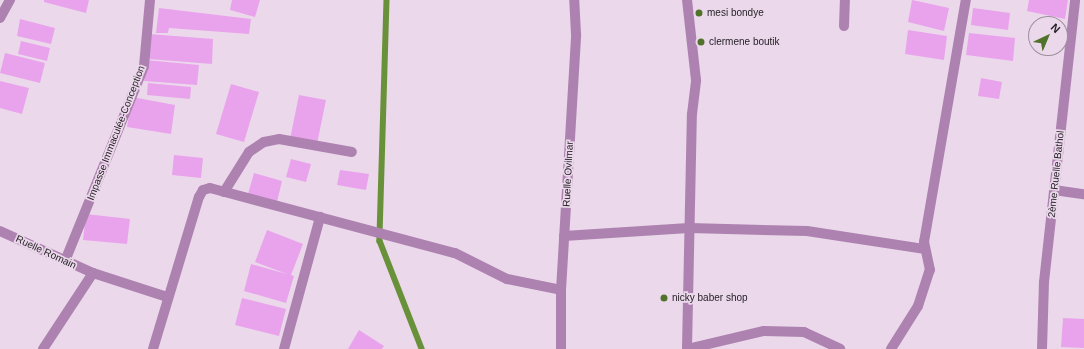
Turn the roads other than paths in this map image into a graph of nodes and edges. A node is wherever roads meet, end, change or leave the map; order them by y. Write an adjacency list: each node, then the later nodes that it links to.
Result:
1 (10, 0): 8 (street)
2 (150, 0): 19 (street, Impasse Immaculée-Conception)
3 (574, 0): 17 (street, Ruelle Ovilmar)
4 (687, 0): 15 (street)
5 (845, 0): 9 (street)
6 (966, 0): 18 (street)
7 (1075, 0): 11 (street, 2ème Ruelle Bathol)
8 (0, 18)
9 (844, 26)
10 (352, 152): 12 (street)
11 (1054, 190): 13 (street); 30 (street, 2ème Ruelle Bathol)
12 (224, 192): 14 (street); 22 (street)
13 (1084, 194)
14 (320, 217): 21 (street); 25 (street)
15 (689, 228): 17 (street); 18 (street); 27 (street)
16 (0, 231): 19 (street, Ruelle Romain)
17 (564, 236): 21 (street, Ruelle Ovilmar)
18 (924, 249): 29 (street)
19 (65, 261): 20 (street, Ruelle Romain)
20 (93, 273): 22 (street, Ruelle Romain); 23 (street)
21 (561, 290): 26 (street, Ruelle Ovilmar)
22 (167, 297): 24 (street)
23 (43, 349)
24 (153, 349)
25 (284, 349)
26 (561, 349)
27 (687, 349): 28 (street)
28 (840, 349)
29 (892, 349)
30 (1042, 349)

